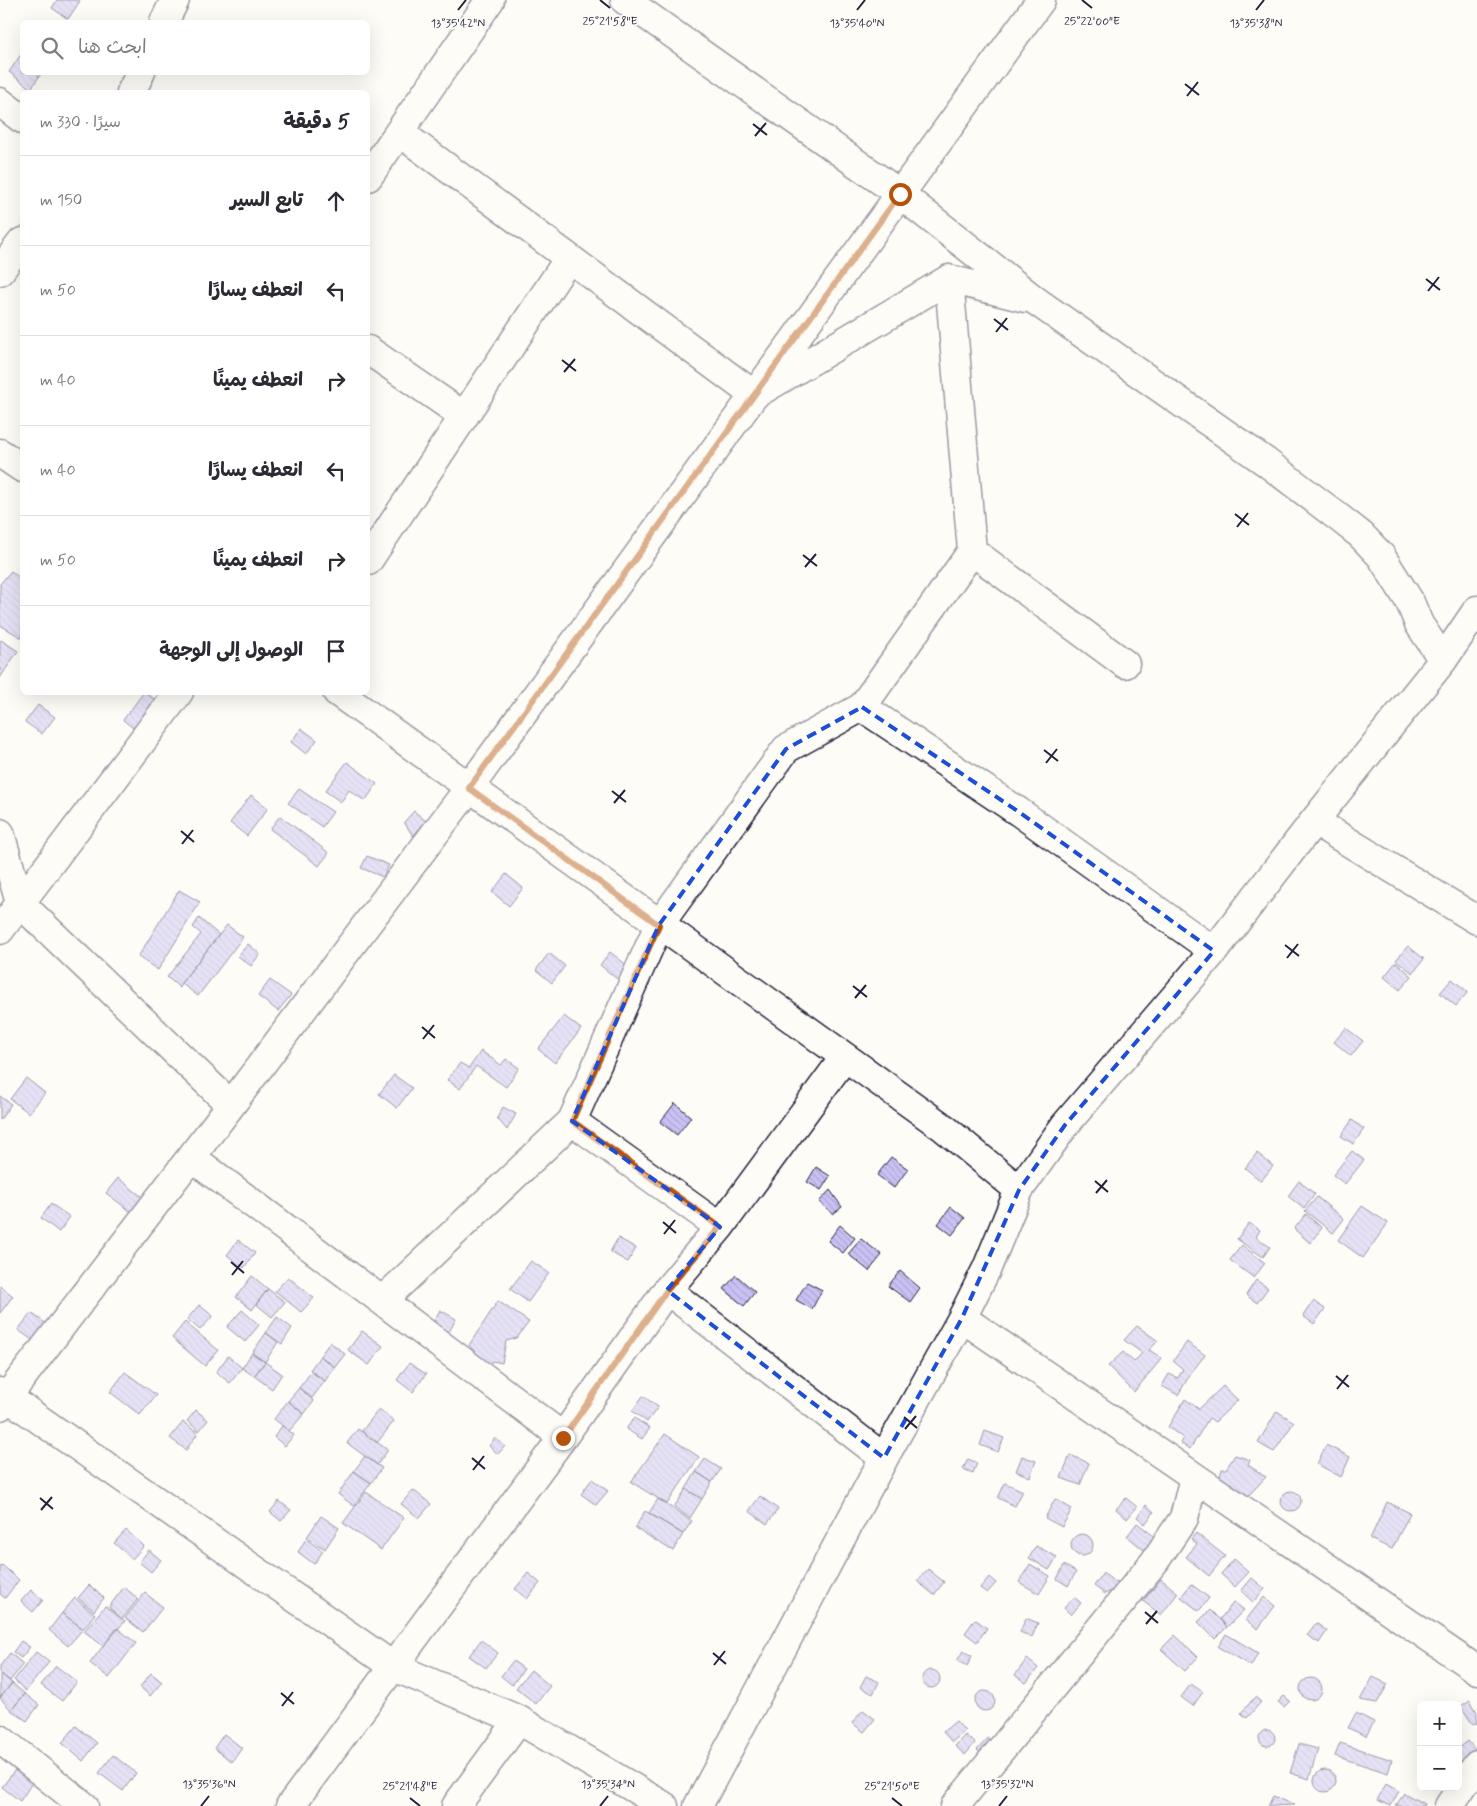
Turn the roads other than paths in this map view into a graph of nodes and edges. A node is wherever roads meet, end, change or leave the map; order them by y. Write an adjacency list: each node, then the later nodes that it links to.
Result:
1 (175, 0): 5 (street)
2 (490, 0): 10 (street)
3 (626, 0): 12 (street)
4 (1041, 0): 12 (street)
5 (165, 20)
6 (140, 75): 7 (street)
7 (132, 90)
8 (0, 102): 9 (street)
9 (20, 117)
10 (399, 132): 11 (street); 14 (street)
11 (370, 174)
12 (900, 194): 17 (street); 19 (street)
13 (20, 245): 15 (street)
14 (569, 258): 19 (street); 20 (street)
15 (0, 271)
16 (949, 279): 17 (street); 19 (street); 23 (street)
17 (1036, 301): 26 (street)
18 (370, 351): 20 (street)
19 (754, 395): 31 (street)
20 (464, 416): 24 (street)
21 (0, 454): 22 (street)
22 (20, 467)
23 (972, 551): 27 (street); 30 (street)
24 (370, 558)
25 (1477, 610): 26 (street)
26 (1443, 660): 32 (street)
27 (1125, 664)
28 (177, 695): 34 (street)
29 (340, 695): 31 (street)
30 (862, 707): 36 (street); 38 (street)
31 (469, 788): 36 (street); 40 (street)
32 (1314, 821): 35 (street); 38 (street)
33 (0, 833): 34 (street)
34 (20, 903): 37 (street); 40 (street)
35 (1477, 920)
36 (659, 925): 39 (street); 41 (street)
37 (0, 930)
38 (1214, 951): 43 (street)
39 (844, 1058): 43 (street); 44 (street)
40 (231, 1105): 42 (street)
41 (572, 1121): 44 (street); 46 (street)
42 (191, 1157): 46 (street); 48 (street)
43 (1019, 1190): 47 (street)
44 (720, 1227): 45 (street)
45 (667, 1290): 49 (street); 50 (street)
46 (383, 1300): 49 (street)
47 (962, 1318): 50 (street); 51 (street)
48 (2, 1398): 52 (street)
49 (563, 1438): 52 (street)
50 (884, 1458): 61 (street)
51 (1194, 1477): 53 (street); 62 (street)
52 (394, 1667): 54 (street); 58 (street)
53 (1477, 1670)
54 (519, 1720): 59 (street); 60 (street)
55 (0, 1738): 57 (street)
56 (1477, 1765): 63 (street)
57 (66, 1801)
58 (290, 1806)
59 (456, 1806)
60 (664, 1806)
61 (698, 1806)
62 (955, 1806)
63 (1449, 1806)

